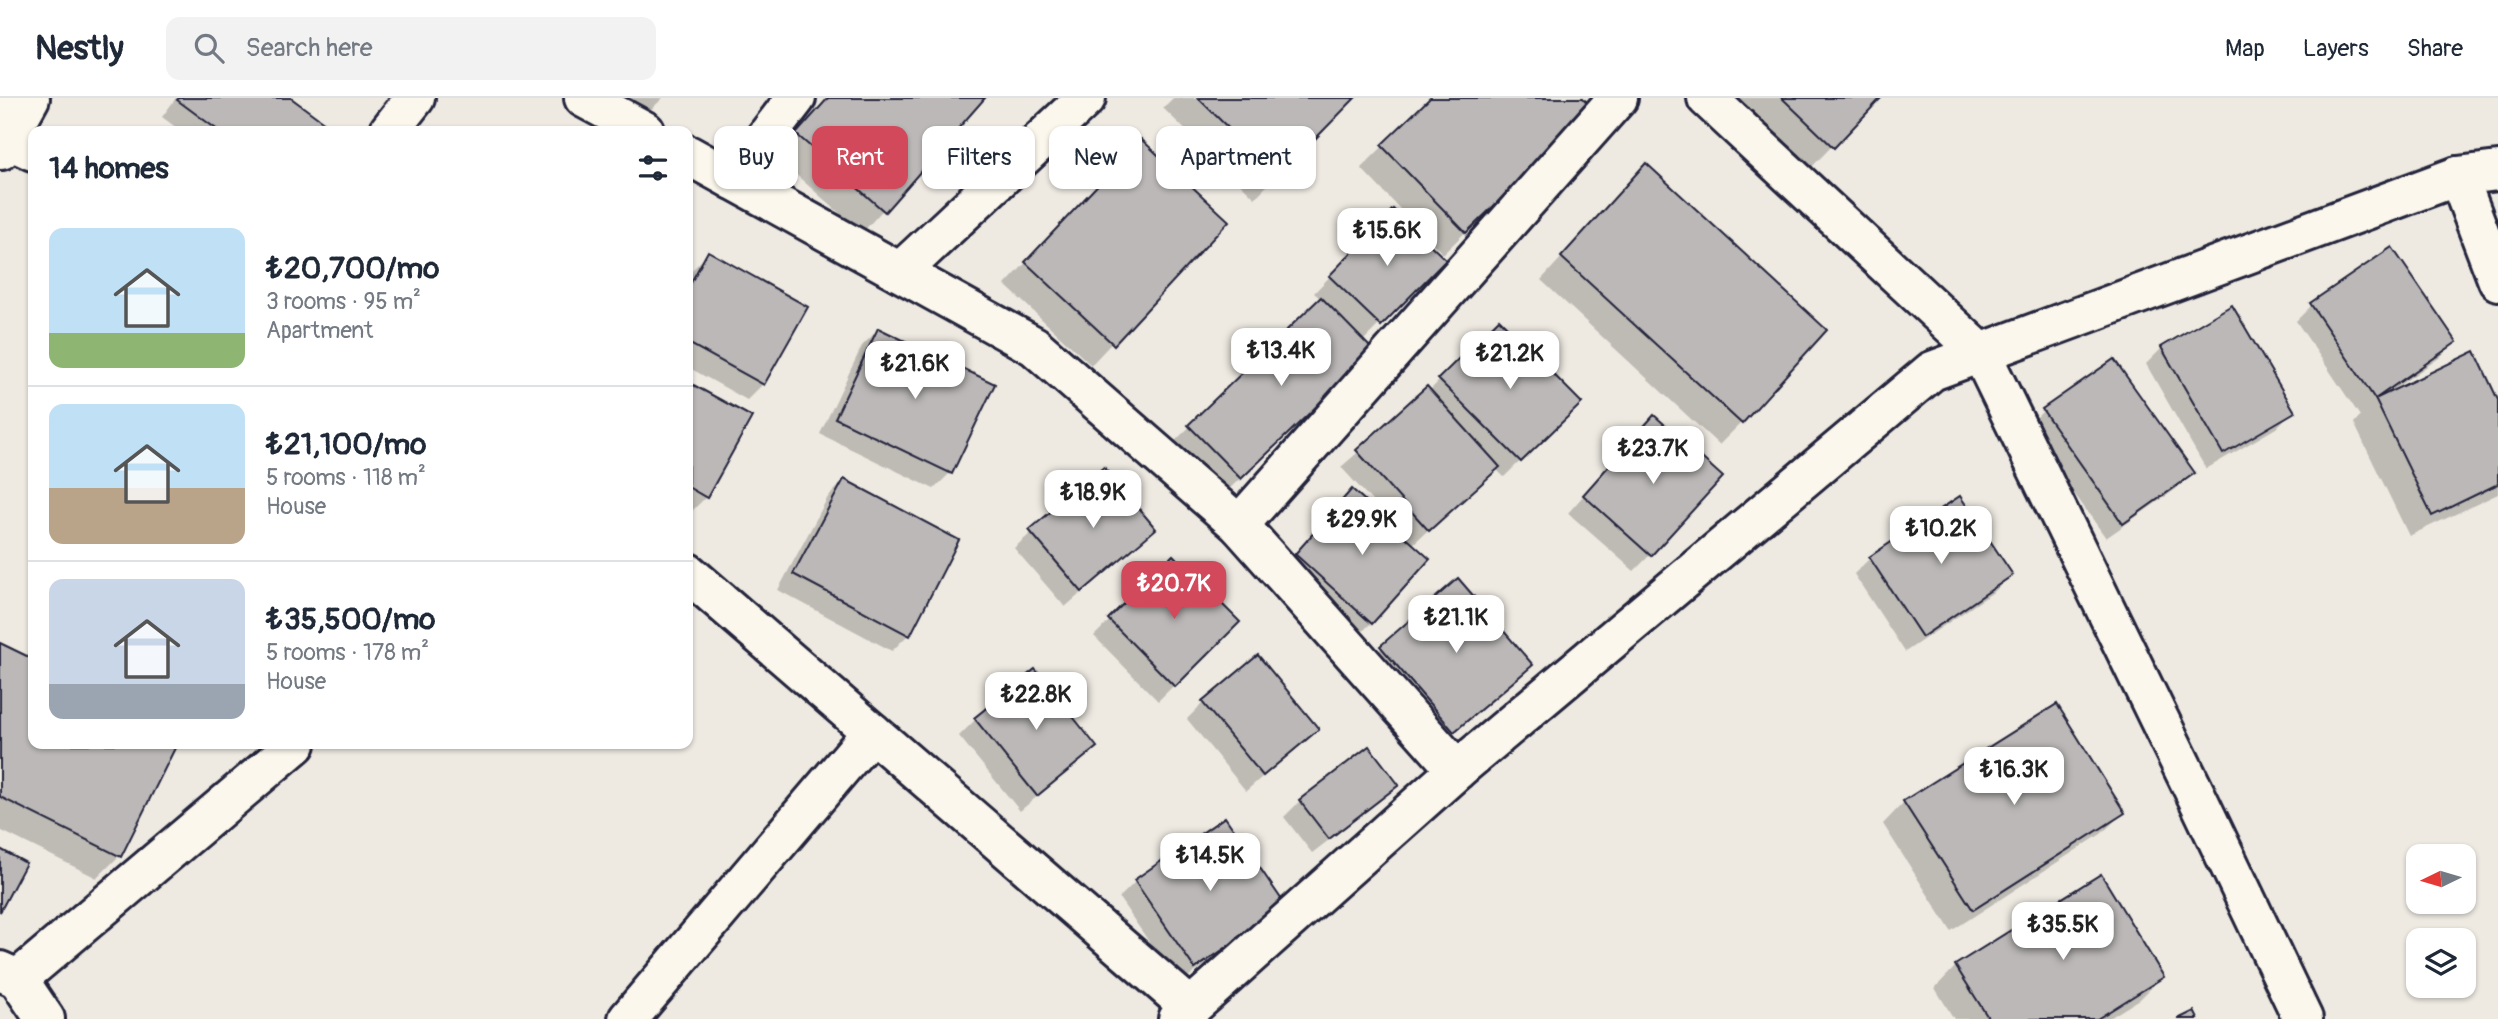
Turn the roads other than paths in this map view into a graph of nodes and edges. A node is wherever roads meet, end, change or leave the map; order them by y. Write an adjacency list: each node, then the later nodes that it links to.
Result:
1 (30, 98): 11 (street)
2 (415, 98): 8 (street)
3 (584, 98): 9 (street)
4 (796, 98): 10 (street)
5 (1086, 98): 17 (street)
6 (1618, 98): 20 (street)
7 (1707, 98): 19 (street)
8 (394, 126)
9 (636, 126)
10 (774, 126)
11 (10, 137)
12 (693, 158): 13 (street)
13 (714, 169)
14 (2498, 171): 15 (street)
15 (2458, 176): 18 (street); 19 (street)
16 (749, 189): 17 (street)
17 (900, 272): 20 (street)
18 (2498, 281)
19 (1981, 353): 24 (street); 29 (street)
20 (1239, 525): 24 (street)
21 (693, 577): 22 (street)
22 (872, 732): 26 (street); 28 (street)
23 (290, 749): 25 (street)
24 (1457, 770): 26 (street)
25 (9, 975): 27 (street)
26 (1184, 1013)
27 (45, 1019)
28 (628, 1019)
29 (2303, 1019)

